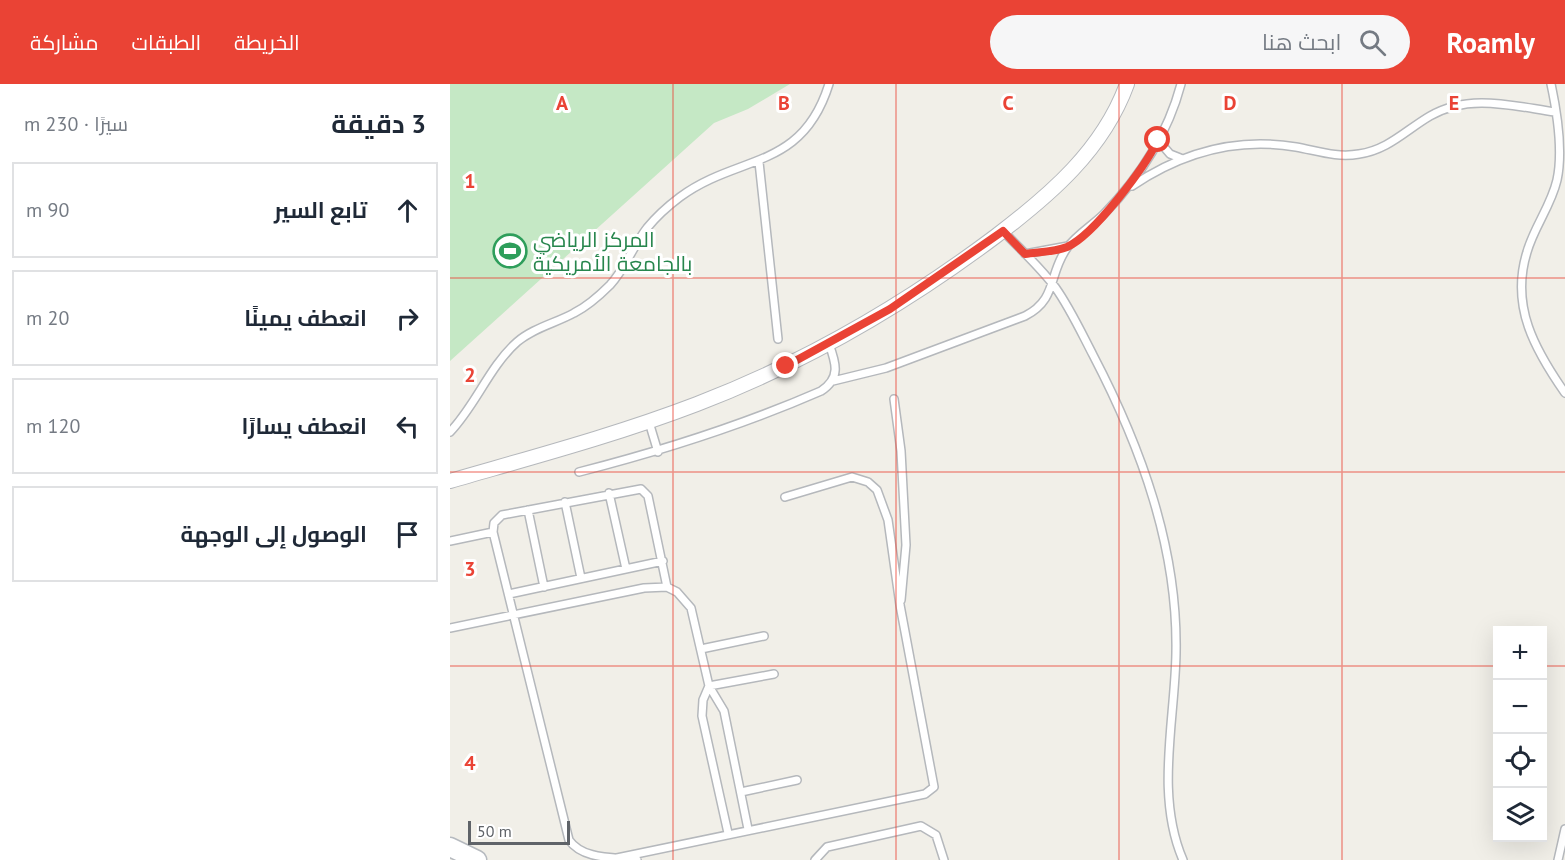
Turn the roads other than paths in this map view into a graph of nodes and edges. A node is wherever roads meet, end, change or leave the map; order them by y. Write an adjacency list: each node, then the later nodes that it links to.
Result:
1 (829, 84): 8 (lane)
2 (1127, 84): 10 (street)
3 (1180, 84): 6 (lane)
4 (1551, 84): 5 (lane)
5 (1555, 112): 7 (lane); 17 (lane)
6 (1158, 140): 7 (lane); 9 (lane)
7 (1180, 158): 9 (lane)
8 (759, 162): 14 (lane); 20 (lane)
9 (1126, 189): 11 (lane)
10 (1003, 231): 12 (lane); 15 (street)
11 (1068, 246): 12 (lane); 13 (lane)
12 (1025, 254): 13 (lane)
13 (1053, 285): 16 (lane); 54 (lane)
14 (778, 339)
15 (829, 344): 16 (lane); 19 (street)
16 (832, 381): 21 (lane)
17 (1565, 393)
18 (894, 399): 36 (lane)
19 (649, 422): 21 (lane); 23 (street)
20 (450, 432)
21 (658, 452): 22 (lane)
22 (579, 472)
23 (450, 481)
24 (609, 493): 26 (lane); 30 (lane); 31 (lane)
25 (785, 497): 36 (lane)
26 (565, 502): 27 (lane); 32 (lane)
27 (528, 510): 28 (lane); 33 (lane)
28 (494, 532): 29 (lane); 35 (lane)
29 (450, 541)
30 (663, 561): 31 (lane); 34 (lane)
31 (626, 569): 32 (lane)
32 (581, 579): 33 (lane)
33 (544, 587): 35 (lane)
34 (667, 587): 37 (lane); 40 (lane)
35 (510, 594): 37 (lane)
36 (900, 605): 45 (lane)
37 (515, 615): 38 (lane); 49 (lane)
38 (450, 628)
39 (764, 636): 40 (lane)
40 (701, 649): 42 (lane)
41 (774, 674): 42 (lane)
42 (709, 686): 44 (lane); 47 (lane)
43 (797, 780): 44 (lane)
44 (741, 792): 45 (lane)
45 (748, 829): 47 (lane)
46 (1565, 829): 55 (lane)
47 (728, 833): 49 (lane)
48 (450, 847): 50 (main road)
49 (617, 858): 51 (lane)
50 (477, 860)
51 (637, 860)
52 (815, 860): 53 (lane)
53 (944, 860)
54 (1183, 860)
55 (1558, 860)

